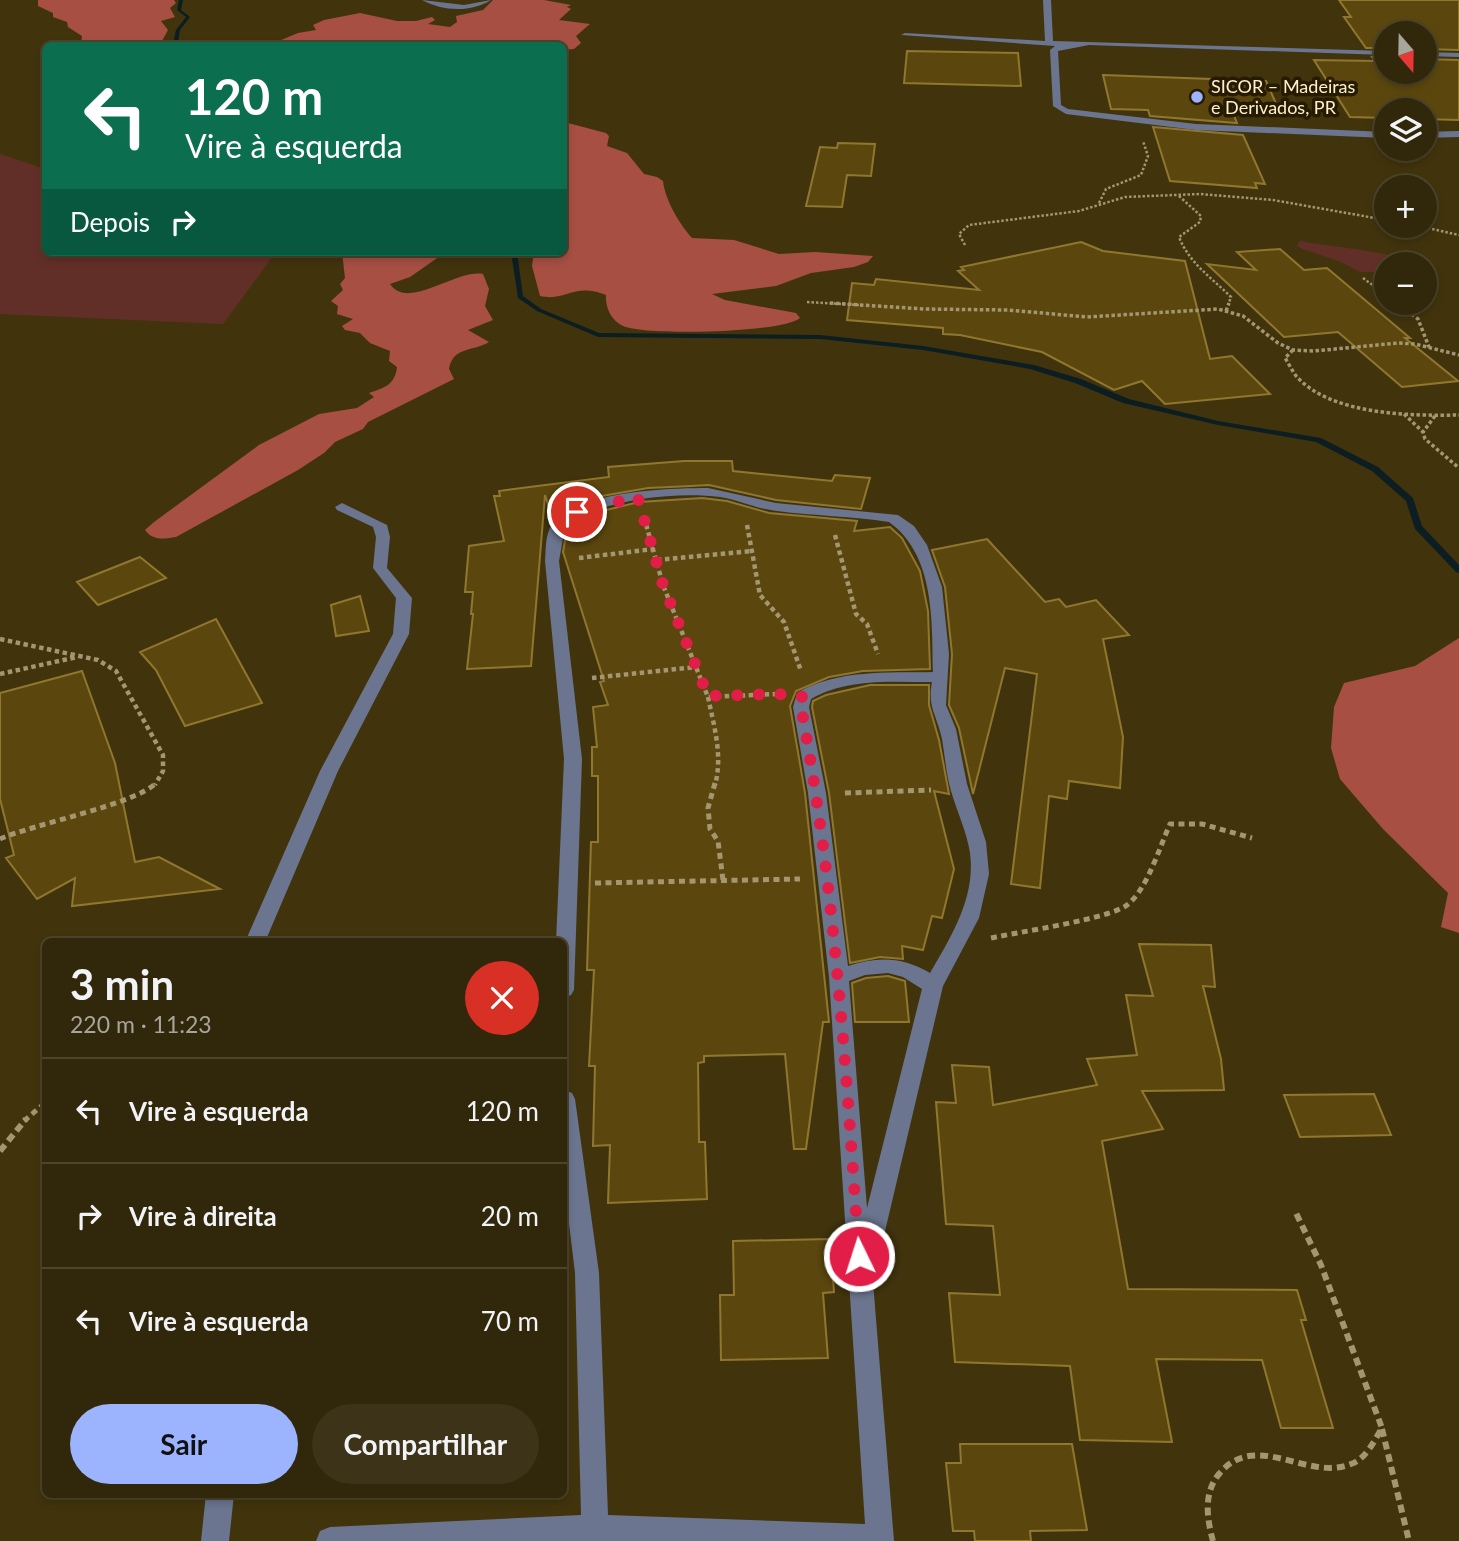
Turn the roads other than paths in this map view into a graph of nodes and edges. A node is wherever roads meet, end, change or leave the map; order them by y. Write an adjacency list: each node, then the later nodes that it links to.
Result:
1 (426, 0): 2 (street)
2 (486, 0)
3 (1047, 0): 5 (street)
4 (905, 36): 5 (street)
5 (1049, 42): 6 (street)
6 (1069, 44): 7 (street); 11 (street)
7 (1374, 53)
8 (1437, 54): 9 (street)
9 (1459, 55)
10 (1459, 134): 12 (street)
11 (1374, 135)
12 (1437, 135)
13 (342, 507): 15 (street)
14 (941, 677): 16 (street); 17 (street); 18 (street)
15 (257, 938)
16 (566, 938)
17 (839, 977): 18 (street); 20 (street)
18 (933, 986): 20 (street)
19 (567, 1122): 22 (street)
20 (861, 1283): 23 (street)
21 (220, 1498): 24 (street)
22 (595, 1528): 23 (street); 25 (street)
23 (880, 1539)
24 (215, 1541)
25 (330, 1541)

